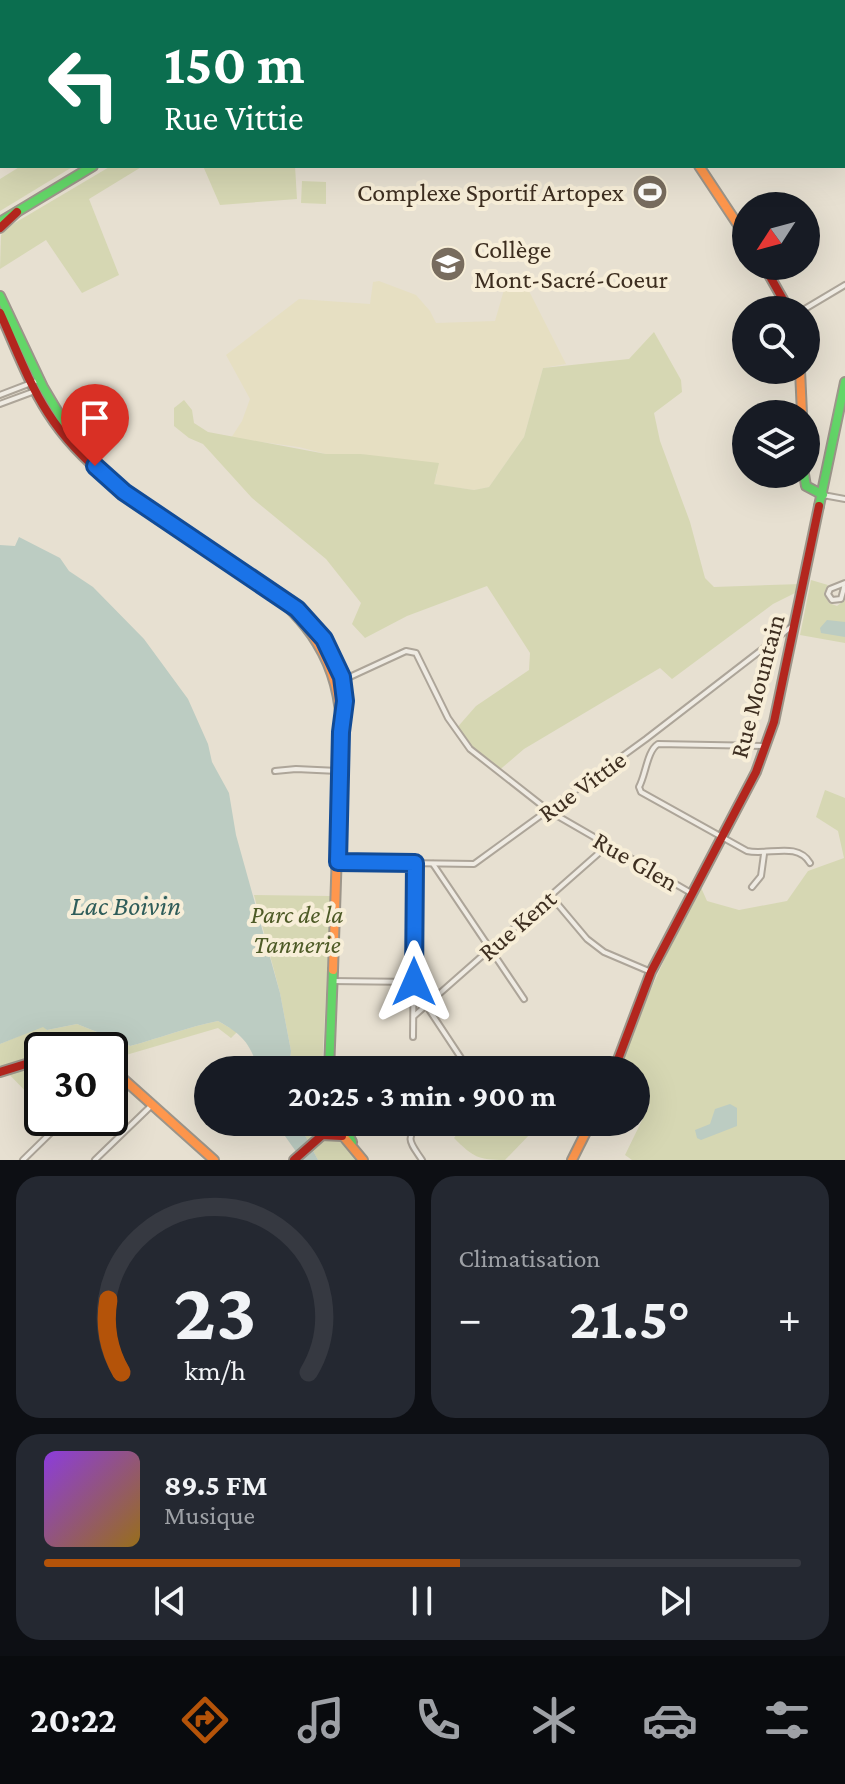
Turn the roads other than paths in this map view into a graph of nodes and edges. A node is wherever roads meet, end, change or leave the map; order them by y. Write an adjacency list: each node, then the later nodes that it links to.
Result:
1 (90, 168): 4 (street)
2 (700, 168): 3 (street)
3 (732, 216)
4 (0, 225)
5 (845, 285): 7 (street)
6 (0, 296): 10 (street)
7 (820, 300)
8 (0, 313): 10 (street)
9 (845, 382): 16 (street, Rue Mountain)
10 (37, 385): 11 (street); 13 (street); 20 (street)
11 (7, 394): 12 (street); 13 (street)
12 (0, 395)
13 (8, 403): 14 (street)
14 (0, 404)
15 (810, 488): 16 (street)
16 (823, 495): 17 (street); 19 (street, Rue Mountain)
17 (845, 499)
18 (845, 584): 18 (street)
19 (796, 623): 21 (street, Rue Mountain); 24 (street, Rue Vittie)
20 (339, 682): 23 (street); 24 (street, Rue Glen)
21 (766, 746): 25 (street, Rue Mountain); 25 (street)
22 (275, 771): 23 (street)
23 (341, 771): 28 (street)
24 (549, 811): 26 (street, Rue Glen); 31 (street, Rue Vittie)
25 (722, 837): 27 (street); 33 (street, Rue Mountain)
26 (608, 845): 33 (street, Rue Glen); 34 (street, Rue Kent)
27 (764, 854): 30 (street); 32 (street)
28 (338, 862): 29 (street, Rue Vittie); 37 (street)
29 (415, 863): 31 (street, Rue Vittie); 38 (street)
30 (810, 863)
31 (433, 864): 35 (street)
32 (752, 887)
33 (691, 893): 36 (street, Rue Mountain)
34 (550, 895): 35 (street, Rue Kent); 36 (street)
35 (490, 948): 39 (street); 40 (street, Rue Kent)
36 (651, 972): 45 (street, Rue Mountain)
37 (331, 981): 38 (street); 43 (street)
38 (414, 982): 41 (street)
39 (524, 999)
40 (426, 1005): 41 (street, Rue Kent); 44 (street)
41 (414, 1016): 42 (street)
42 (413, 1037)
43 (329, 1056)
44 (460, 1056)
45 (619, 1056)
46 (24, 1065): 47 (street)
47 (0, 1072)
48 (128, 1084): 49 (street)
49 (153, 1104): 59 (street); 60 (street)
50 (48, 1136): 58 (street)
51 (343, 1136): 55 (street); 57 (street)
52 (347, 1136): 57 (street)
53 (409, 1136): 61 (street)
54 (584, 1136): 62 (street)
55 (319, 1137): 56 (street)
56 (294, 1159)
57 (362, 1159)
58 (23, 1160)
59 (95, 1160)
60 (213, 1160)
61 (422, 1160)
62 (572, 1160)

